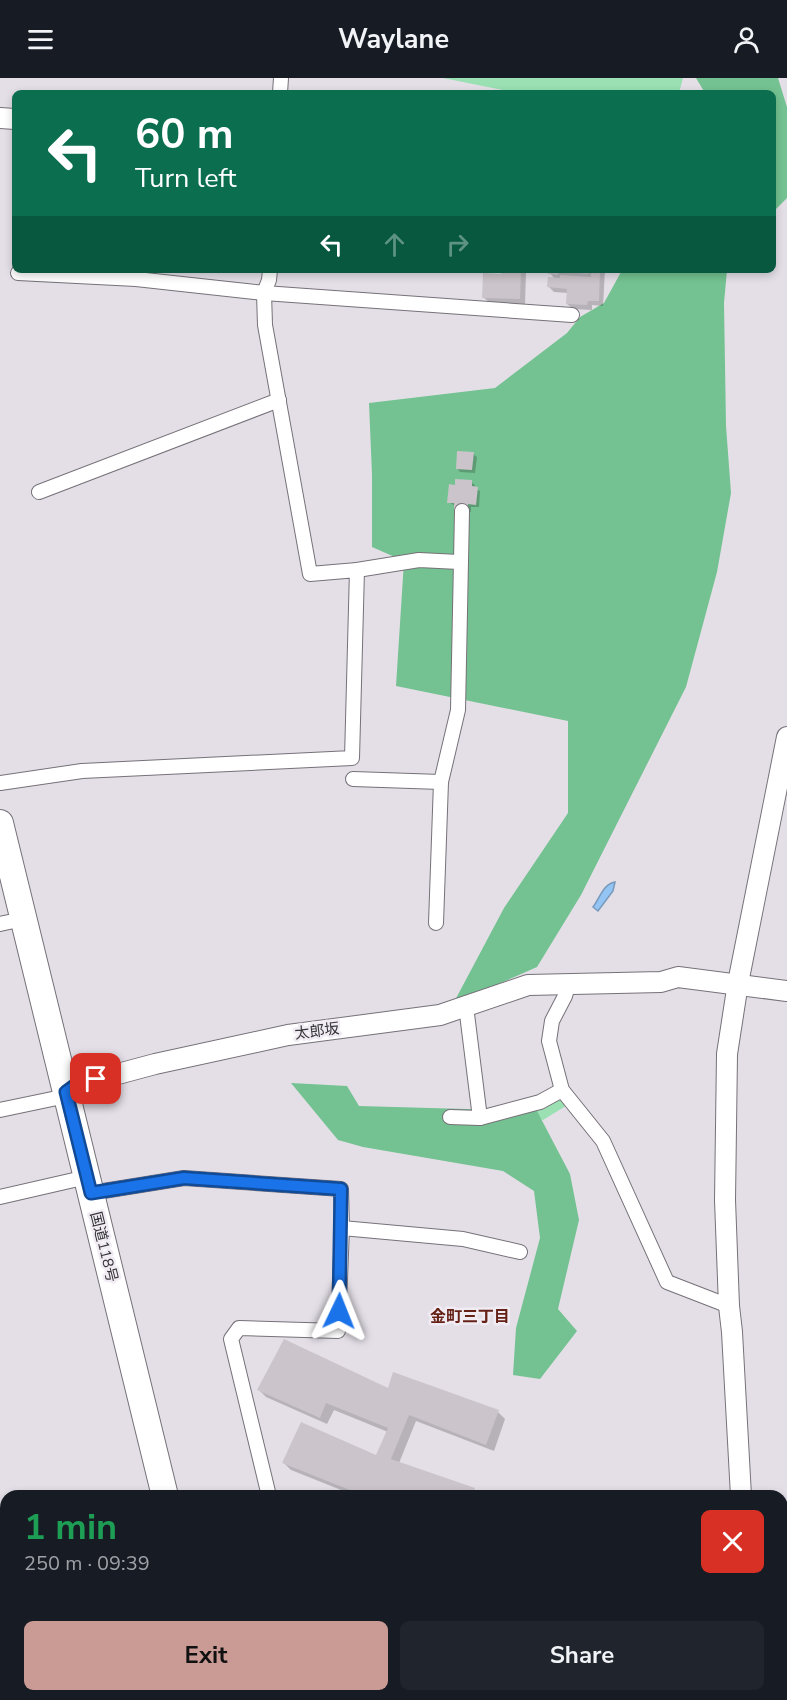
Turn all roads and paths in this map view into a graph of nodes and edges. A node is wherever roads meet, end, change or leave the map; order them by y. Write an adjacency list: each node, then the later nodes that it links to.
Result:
1 (18, 273): 3 (street)
2 (270, 273): 3 (street)
3 (264, 293): 4 (street); 5 (street)
4 (572, 315)
5 (279, 400): 6 (street); 9 (street)
6 (39, 492)
7 (462, 511): 8 (street)
8 (459, 562): 9 (street); 12 (street)
9 (357, 570): 13 (street)
10 (787, 737): 18 (street)
11 (353, 779): 12 (street)
12 (441, 782): 16 (street)
13 (0, 783)
14 (0, 823): 15 (highway, 国道118号)
15 (12, 922): 22 (highway, 国道118号)
16 (436, 923)
17 (569, 983): 18 (street, 太郎坂); 20 (street, 太郎坂); 21 (street)
18 (738, 984): 19 (street, 太郎坂); 30 (street)
19 (787, 991)
20 (466, 1006): 22 (street, 太郎坂); 25 (street)
21 (562, 1090): 25 (street); 30 (street)
22 (66, 1092): 23 (street); 26 (highway, 国道118号)
23 (0, 1110)
24 (450, 1117): 25 (street)
25 (480, 1118)
26 (89, 1185): 27 (street); 28 (street); 31 (highway, 国道118号)
27 (0, 1197)
28 (342, 1228): 29 (street); 32 (street)
29 (520, 1252)
30 (729, 1306): 33 (street)
31 (164, 1490)
32 (268, 1490)
33 (741, 1490)

